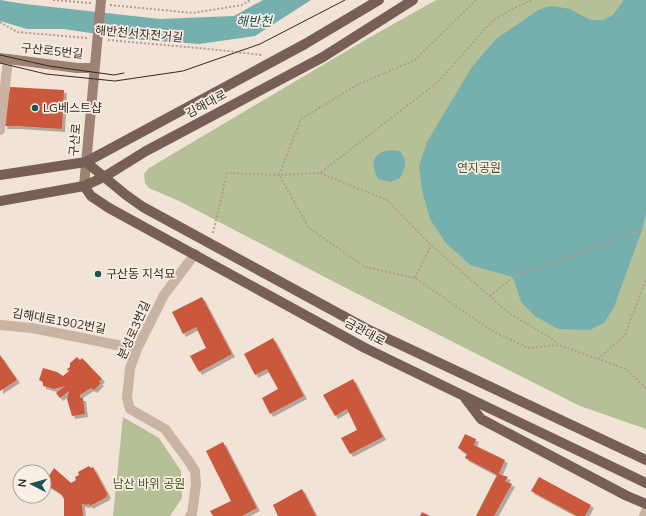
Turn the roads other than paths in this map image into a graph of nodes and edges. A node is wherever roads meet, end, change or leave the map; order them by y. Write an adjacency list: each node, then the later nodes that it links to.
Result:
1 (379, 0): 7 (main road, 김해대로)
2 (413, 0): 9 (main road, 김해대로)
3 (101, 3): 5 (main road, 구산로)
4 (4, 59): 5 (main road, 구산로5번길); 6 (street, 구산로5번길)
5 (94, 68): 7 (main road, 구산로)
6 (0, 130)
7 (86, 162): 8 (main road, 김해대로); 9 (main road, 금관대로); 10 (main road, 구산로)
8 (0, 175)
9 (104, 177): 10 (main road, 김해대로); 16 (main road, 금관대로)
10 (84, 186): 11 (main road, 김해대로); 12 (main road, 금관대로)
11 (0, 200)
12 (195, 254): 14 (street, 분성로3번길); 15 (main road, 금관대로)
13 (0, 325): 14 (street, 김해대로1902번길)
14 (137, 349): 20 (street, 분성로3번길)
15 (464, 396): 17 (main road, 금관대로); 18 (main road)
16 (646, 460)
17 (646, 483)
18 (646, 504)
19 (646, 511): 21 (street)
20 (190, 516)
21 (644, 516)

